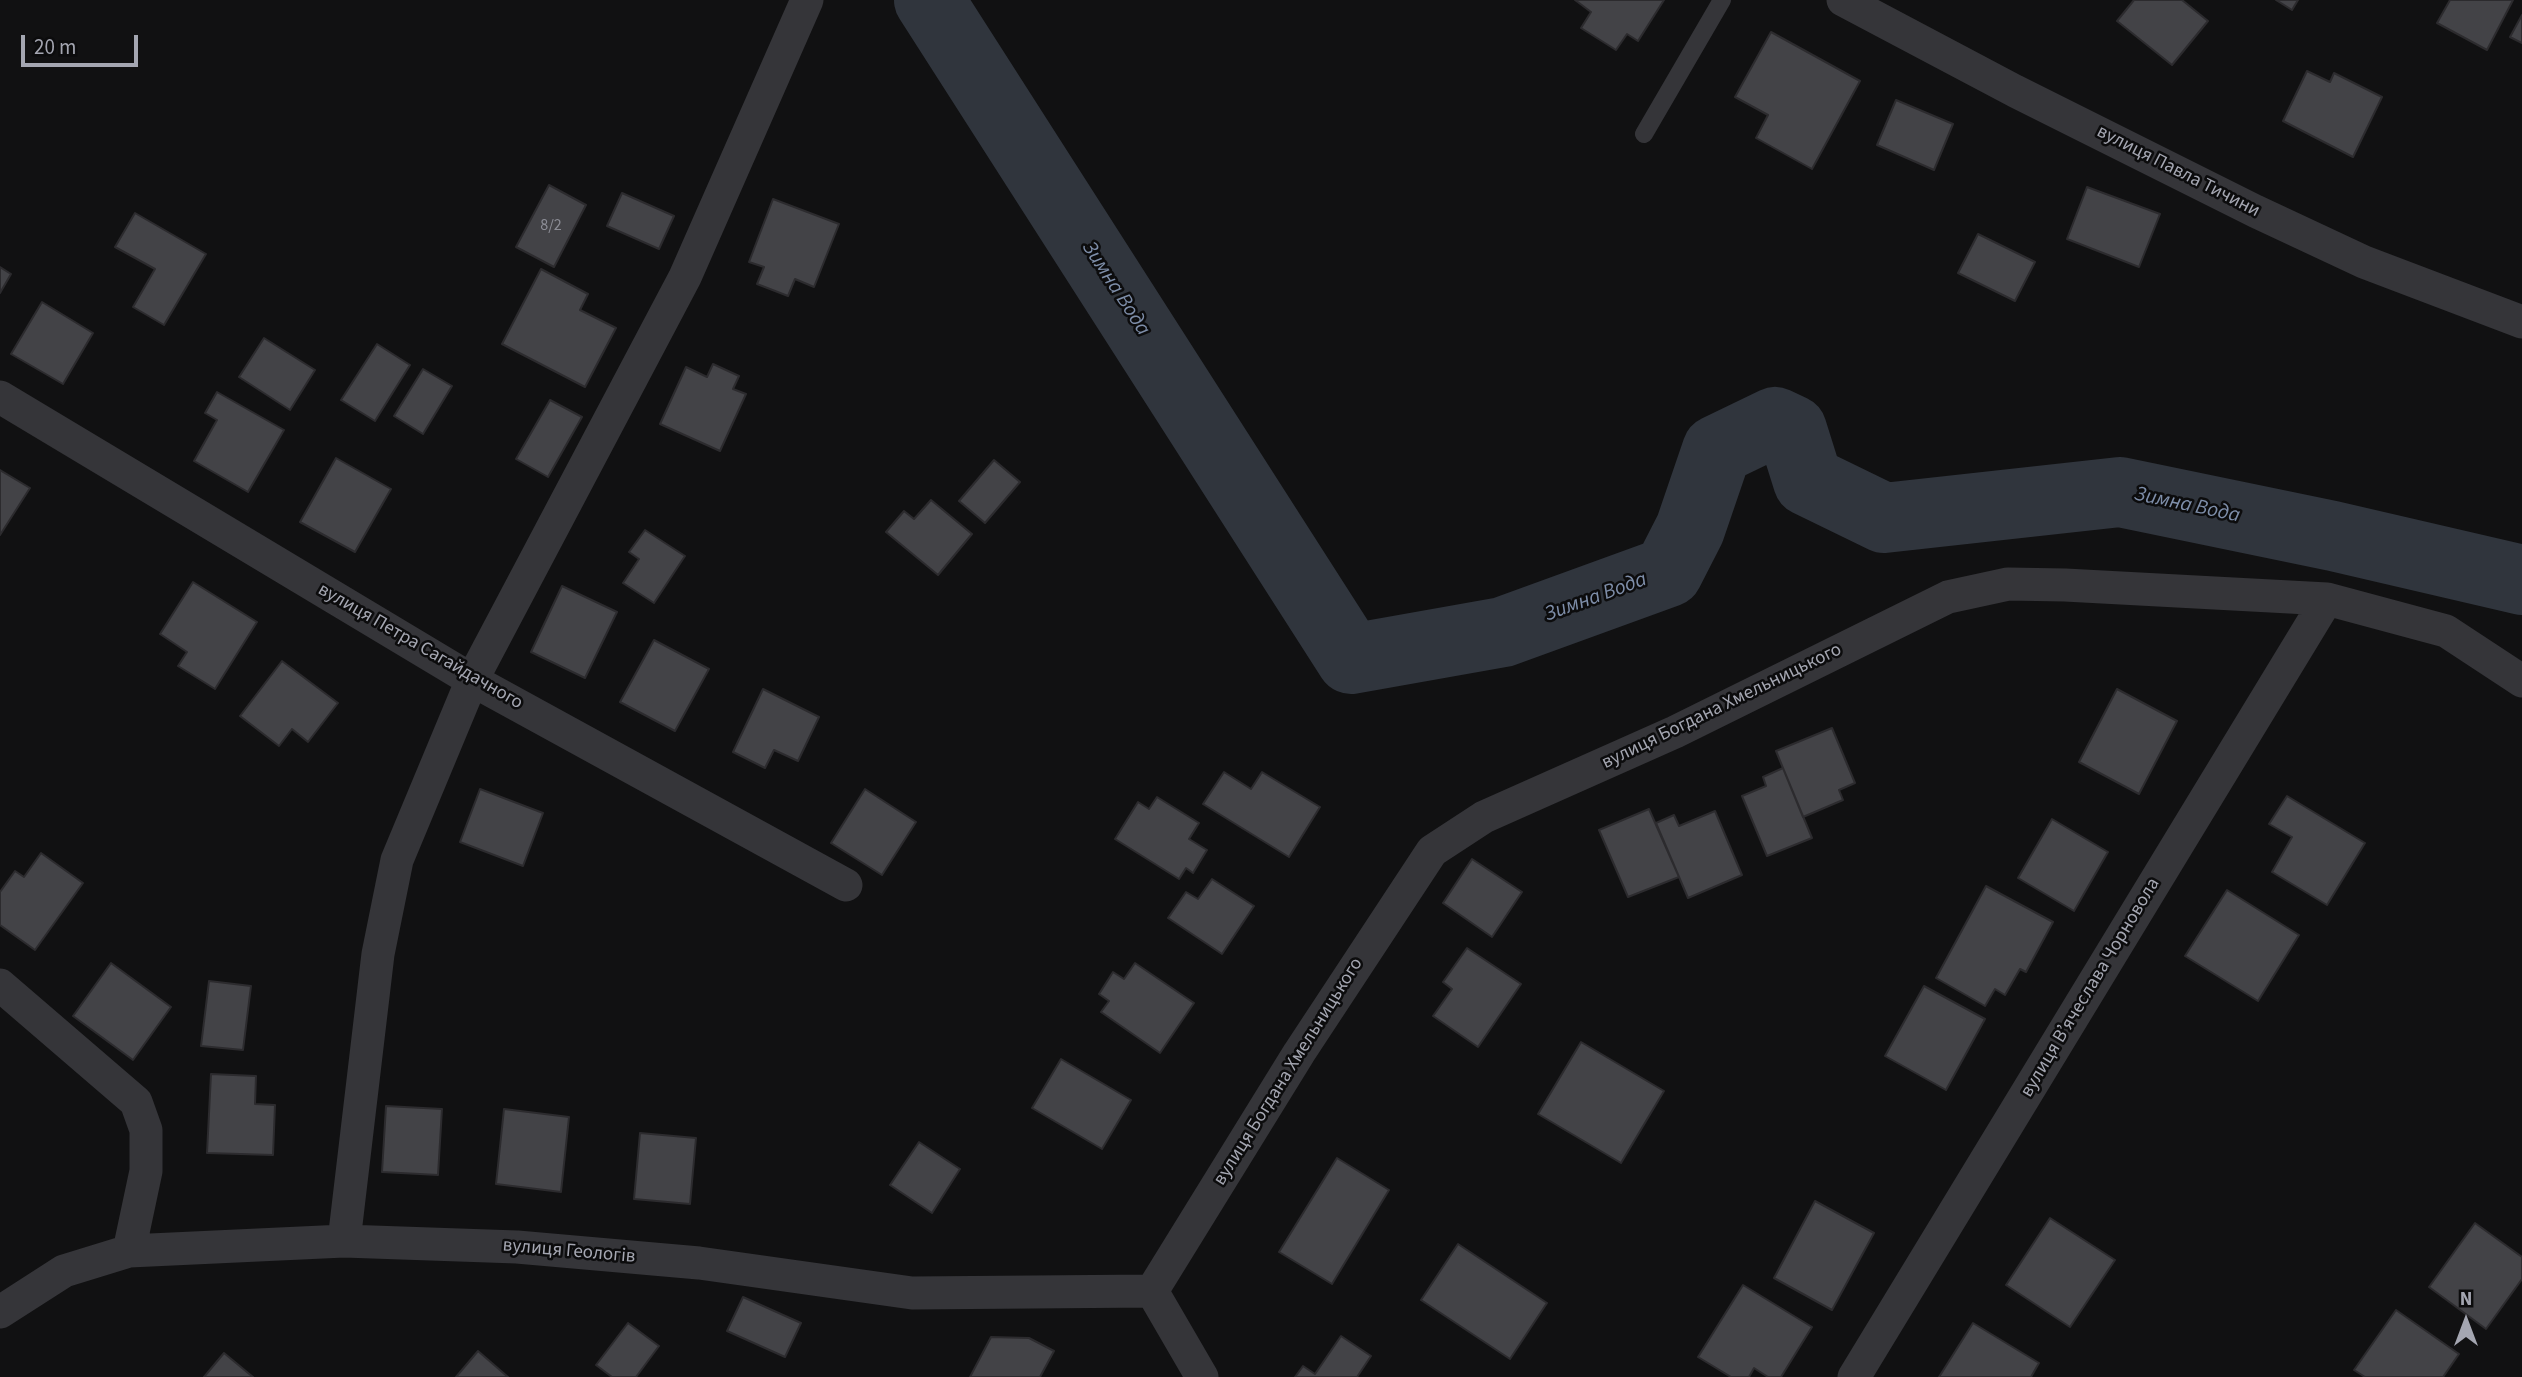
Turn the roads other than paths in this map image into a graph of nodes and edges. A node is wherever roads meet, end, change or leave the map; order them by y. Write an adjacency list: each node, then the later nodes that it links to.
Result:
1 (807, 0): 8 (street)
2 (1722, 0): 4 (lane)
3 (1843, 0): 5 (street, вулиця Павла Тичини)
4 (1644, 134)
5 (2522, 323)
6 (0, 397): 8 (street, вулиця Петра Сагайдачного)
7 (2327, 599): 9 (street, вулиця Богдана Хмельницького); 14 (street, вулиця Богдана Хмельницького); 17 (street, вулиця Вʼячеслава Чорновола)
8 (472, 680): 10 (street, вулиця Петра Сагайдачного); 12 (street)
9 (2522, 681)
10 (846, 885)
11 (0, 985): 13 (street)
12 (344, 1241): 13 (street, вулиця Геологів); 14 (street, вулиця Геологів)
13 (129, 1251): 15 (street, вулиця Геологів)
14 (1152, 1291): 16 (street)
15 (0, 1312)
16 (1202, 1377)
17 (1854, 1377)

